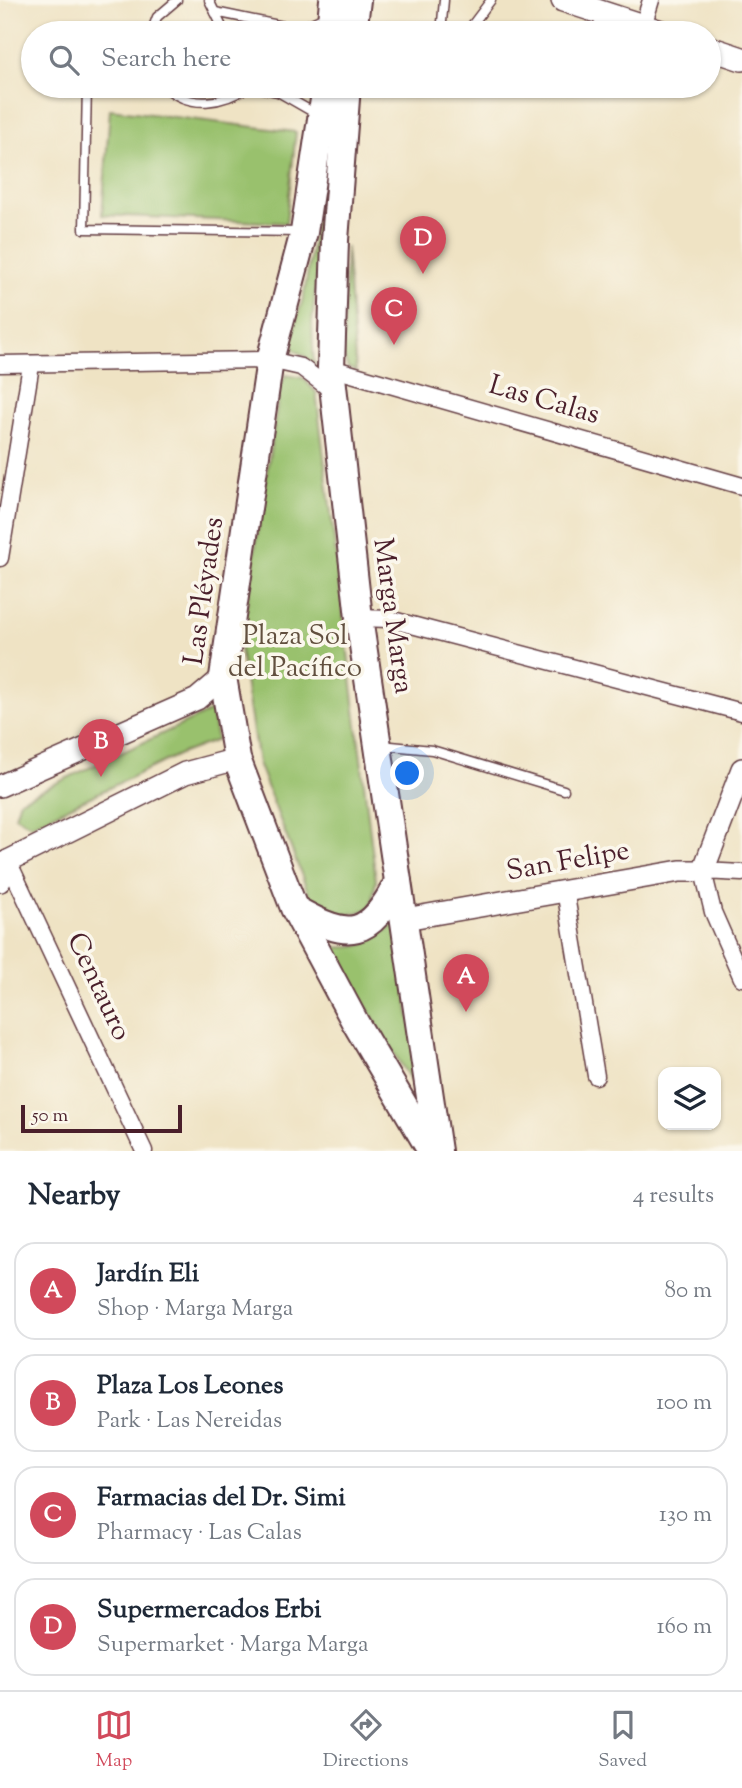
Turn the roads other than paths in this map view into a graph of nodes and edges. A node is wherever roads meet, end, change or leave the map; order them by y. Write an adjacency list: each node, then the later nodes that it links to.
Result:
1 (177, 0): 9 (lane)
2 (209, 0): 8 (lane)
3 (357, 0): 12 (main road)
4 (444, 0): 13 (lane)
5 (491, 0): 14 (lane)
6 (563, 0): 15 (main road)
7 (651, 0): 16 (street)
8 (215, 12): 10 (lane); 11 (lane)
9 (156, 21)
10 (219, 21)
11 (251, 21)
12 (354, 21)
13 (442, 21)
14 (475, 21)
15 (627, 21)
16 (653, 21)
17 (721, 52): 18 (main road)
18 (742, 60)
19 (87, 98): 26 (lane)
20 (186, 98): 21 (lane)
21 (232, 98)
22 (292, 98): 25 (lane)
23 (325, 98): 25 (main road)
24 (347, 98): 30 (main road, Marga Marga)
25 (323, 119): 26 (main road)
26 (304, 232): 27 (main road, Las Pléyades)
27 (270, 360): 29 (street); 30 (street); 34 (main road, Las Pléyades)
28 (0, 364): 29 (street)
29 (32, 365): 32 (street)
30 (333, 380): 31 (street, Las Calas); 33 (main road, Marga Marga)
31 (742, 486)
32 (0, 558)
33 (359, 618): 35 (street); 36 (main road, Marga Marga)
34 (223, 677): 37 (main road, Las Pléyades); 39 (street)
35 (742, 712)
36 (378, 745): 40 (lane); 45 (main road, Marga Marga)
37 (237, 759): 41 (street); 47 (main road, Las Pléyades)
38 (742, 769): 42 (street)
39 (0, 786)
40 (564, 790)
41 (4, 854): 44 (street); 51 (street, Centauro)
42 (703, 871): 43 (street, San Felipe); 46 (street, San Felipe); 49 (street)
43 (742, 873)
44 (0, 881)
45 (398, 882): 47 (main road); 48 (main road, Marga Marga)
46 (565, 890): 48 (street, San Felipe); 50 (street)
47 (294, 908): 52 (main road, Las Pléyades)
48 (405, 919): 53 (main road, Marga Marga)
49 (742, 978)
50 (596, 1076)
51 (144, 1151)
52 (432, 1151)
53 (438, 1151)

